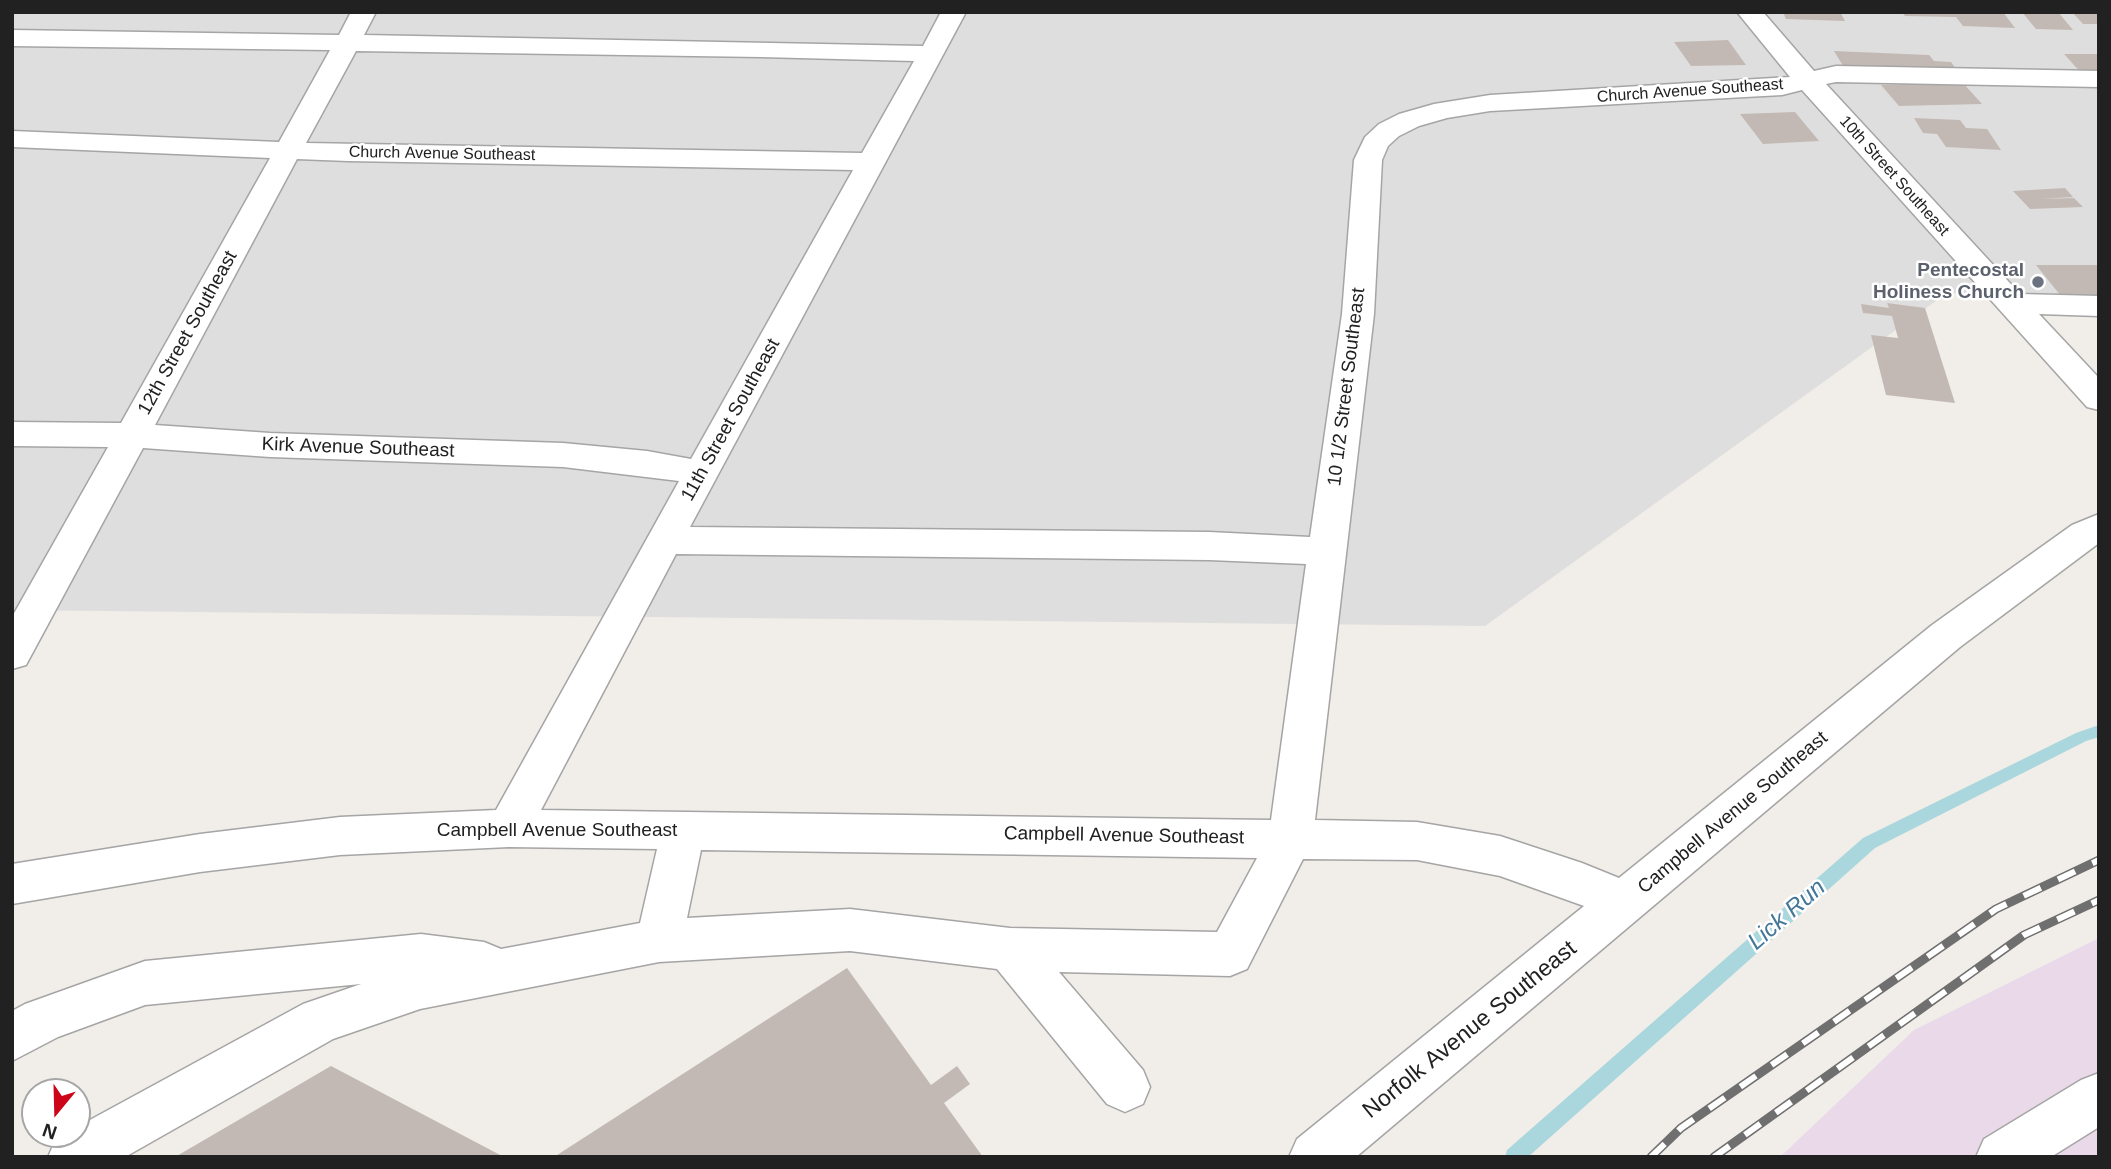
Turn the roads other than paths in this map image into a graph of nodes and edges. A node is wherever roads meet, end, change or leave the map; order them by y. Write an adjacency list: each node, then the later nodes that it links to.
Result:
1 (364, 12): 5 (street, 12th Street Southeast)
2 (954, 12): 6 (street, 11th Street Southeast)
3 (1749, 12): 8 (street, 10th Street Southeast)
4 (12, 38): 5 (street)
5 (344, 44): 6 (street); 11 (street, 12th Street Southeast)
6 (931, 54): 12 (street, 11th Street Southeast)
7 (2099, 79): 8 (street, Church Avenue Southeast)
8 (1807, 80): 9 (street, Church Avenue Southeast); 13 (street, 10th Street Southeast)
9 (1573, 99): 21 (street, 10 1/2 Street Southeast)
10 (12, 139): 11 (street, Church Avenue Southeast)
11 (287, 150): 12 (street, Church Avenue Southeast); 17 (street, 12th Street Southeast)
12 (872, 162): 18 (street, 11th Street Southeast)
13 (2009, 303): 14 (street); 15 (street, 10th Street Southeast)
14 (2099, 306)
15 (2099, 399)
16 (12, 434): 17 (street, Kirk Avenue Southeast)
17 (132, 435): 18 (street, Kirk Avenue Southeast); 22 (street, 12th Street Southeast)
18 (702, 473): 20 (street, 11th Street Southeast)
19 (2099, 527): 27 (street, Campbell Avenue Southeast)
20 (666, 540): 21 (street); 23 (street, 11th Street Southeast)
21 (1328, 551): 25 (street, 10 1/2 Street Southeast)
22 (12, 654)
23 (509, 828): 24 (street, Campbell Avenue Southeast); 26 (street, Campbell Avenue Southeast)
24 (683, 831): 25 (street, Campbell Avenue Southeast); 28 (street)
25 (1291, 838): 27 (street, Campbell Avenue Southeast); 29 (street)
26 (12, 884)
27 (1625, 903): 35 (street, Norfolk Avenue Southeast)
28 (659, 941): 29 (street); 30 (street)
29 (1010, 949): 32 (street)
30 (517, 969): 31 (street); 34 (street)
31 (12, 1038)
32 (1125, 1087)
33 (2099, 1098): 36 (street)
34 (74, 1157)
35 (1315, 1157)
36 (2002, 1157)

